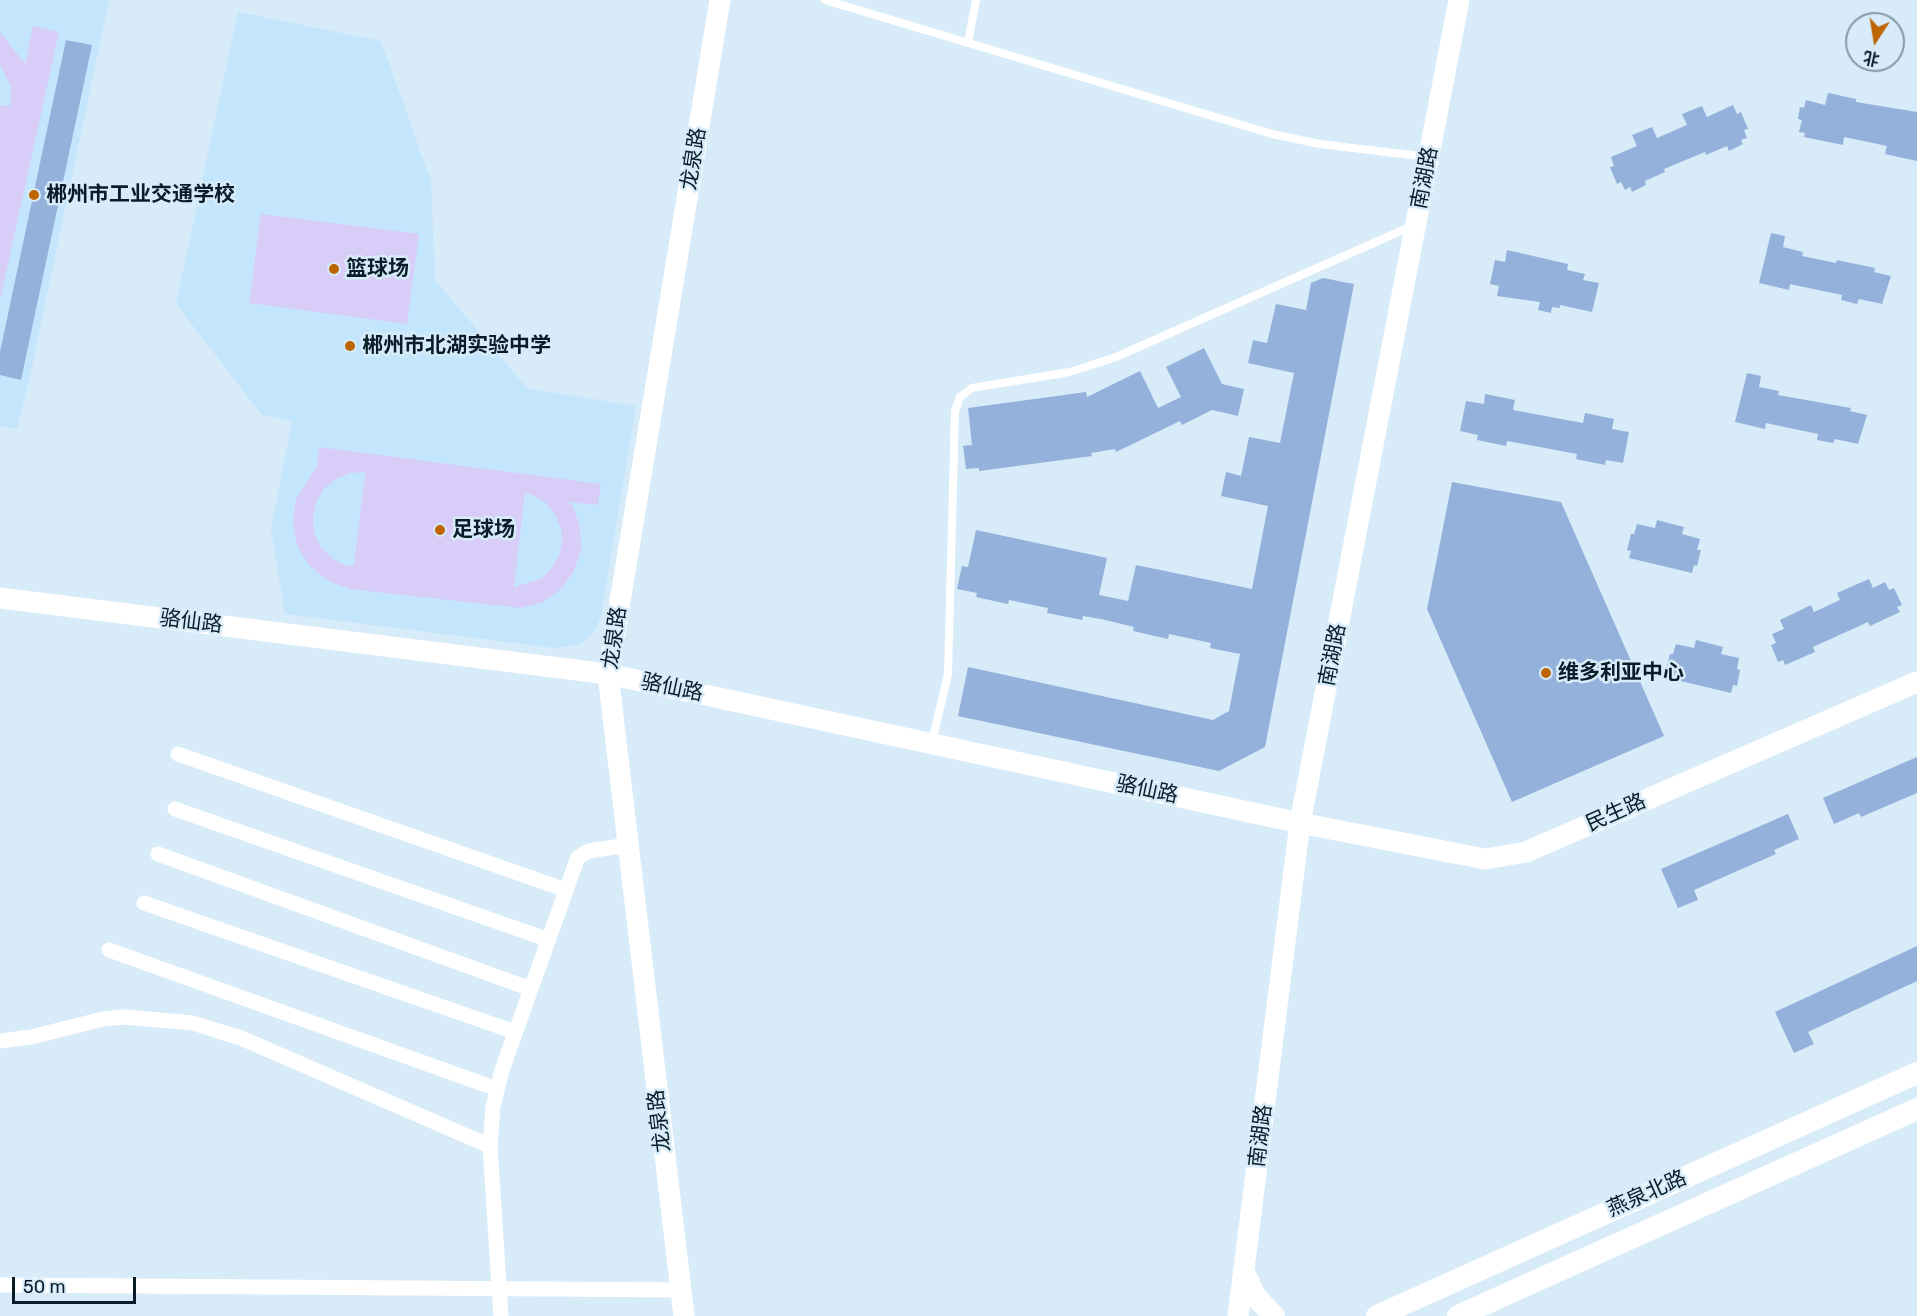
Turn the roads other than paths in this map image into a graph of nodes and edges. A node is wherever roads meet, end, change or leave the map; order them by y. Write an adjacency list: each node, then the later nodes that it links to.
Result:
1 (720, 0): 9 (main road, 龙泉路)
2 (825, 0): 5 (lane)
3 (976, 0): 5 (lane)
4 (1459, 0): 6 (main road, 南湖路)
5 (968, 43): 6 (lane)
6 (1429, 157): 7 (main road, 南湖路)
7 (1416, 224): 11 (lane); 14 (main road, 南湖路)
8 (0, 597): 9 (main road, 骆仙路)
9 (608, 674): 11 (main road, 骆仙路); 15 (main road, 龙泉路)
10 (1917, 682): 14 (main road, 民生路)
11 (932, 744): 14 (main road, 骆仙路)
12 (178, 754): 17 (street)
13 (174, 809): 19 (street)
14 (1300, 823): 28 (main road, 南湖路)
15 (628, 845): 17 (street); 31 (main road, 龙泉路)
16 (158, 854): 21 (street)
17 (566, 890): 19 (street)
18 (144, 903): 22 (street)
19 (549, 940): 21 (street)
20 (109, 950): 25 (street)
21 (531, 989): 22 (street)
22 (515, 1032): 25 (street)
23 (0, 1041): 27 (street)
24 (1917, 1073): 36 (main road, 燕泉北路)
25 (497, 1089): 27 (street)
26 (1917, 1109): 37 (main road, 燕泉北路)
27 (490, 1146): 30 (street)
28 (1244, 1272): 34 (main road, 南湖路); 35 (main road)
29 (0, 1285): 30 (street)
30 (500, 1289): 31 (street); 32 (street)
31 (679, 1290): 33 (main road, 龙泉路)
32 (501, 1316)
33 (684, 1316)
34 (1238, 1316)
35 (1274, 1316)
36 (1377, 1316)
37 (1458, 1316)

